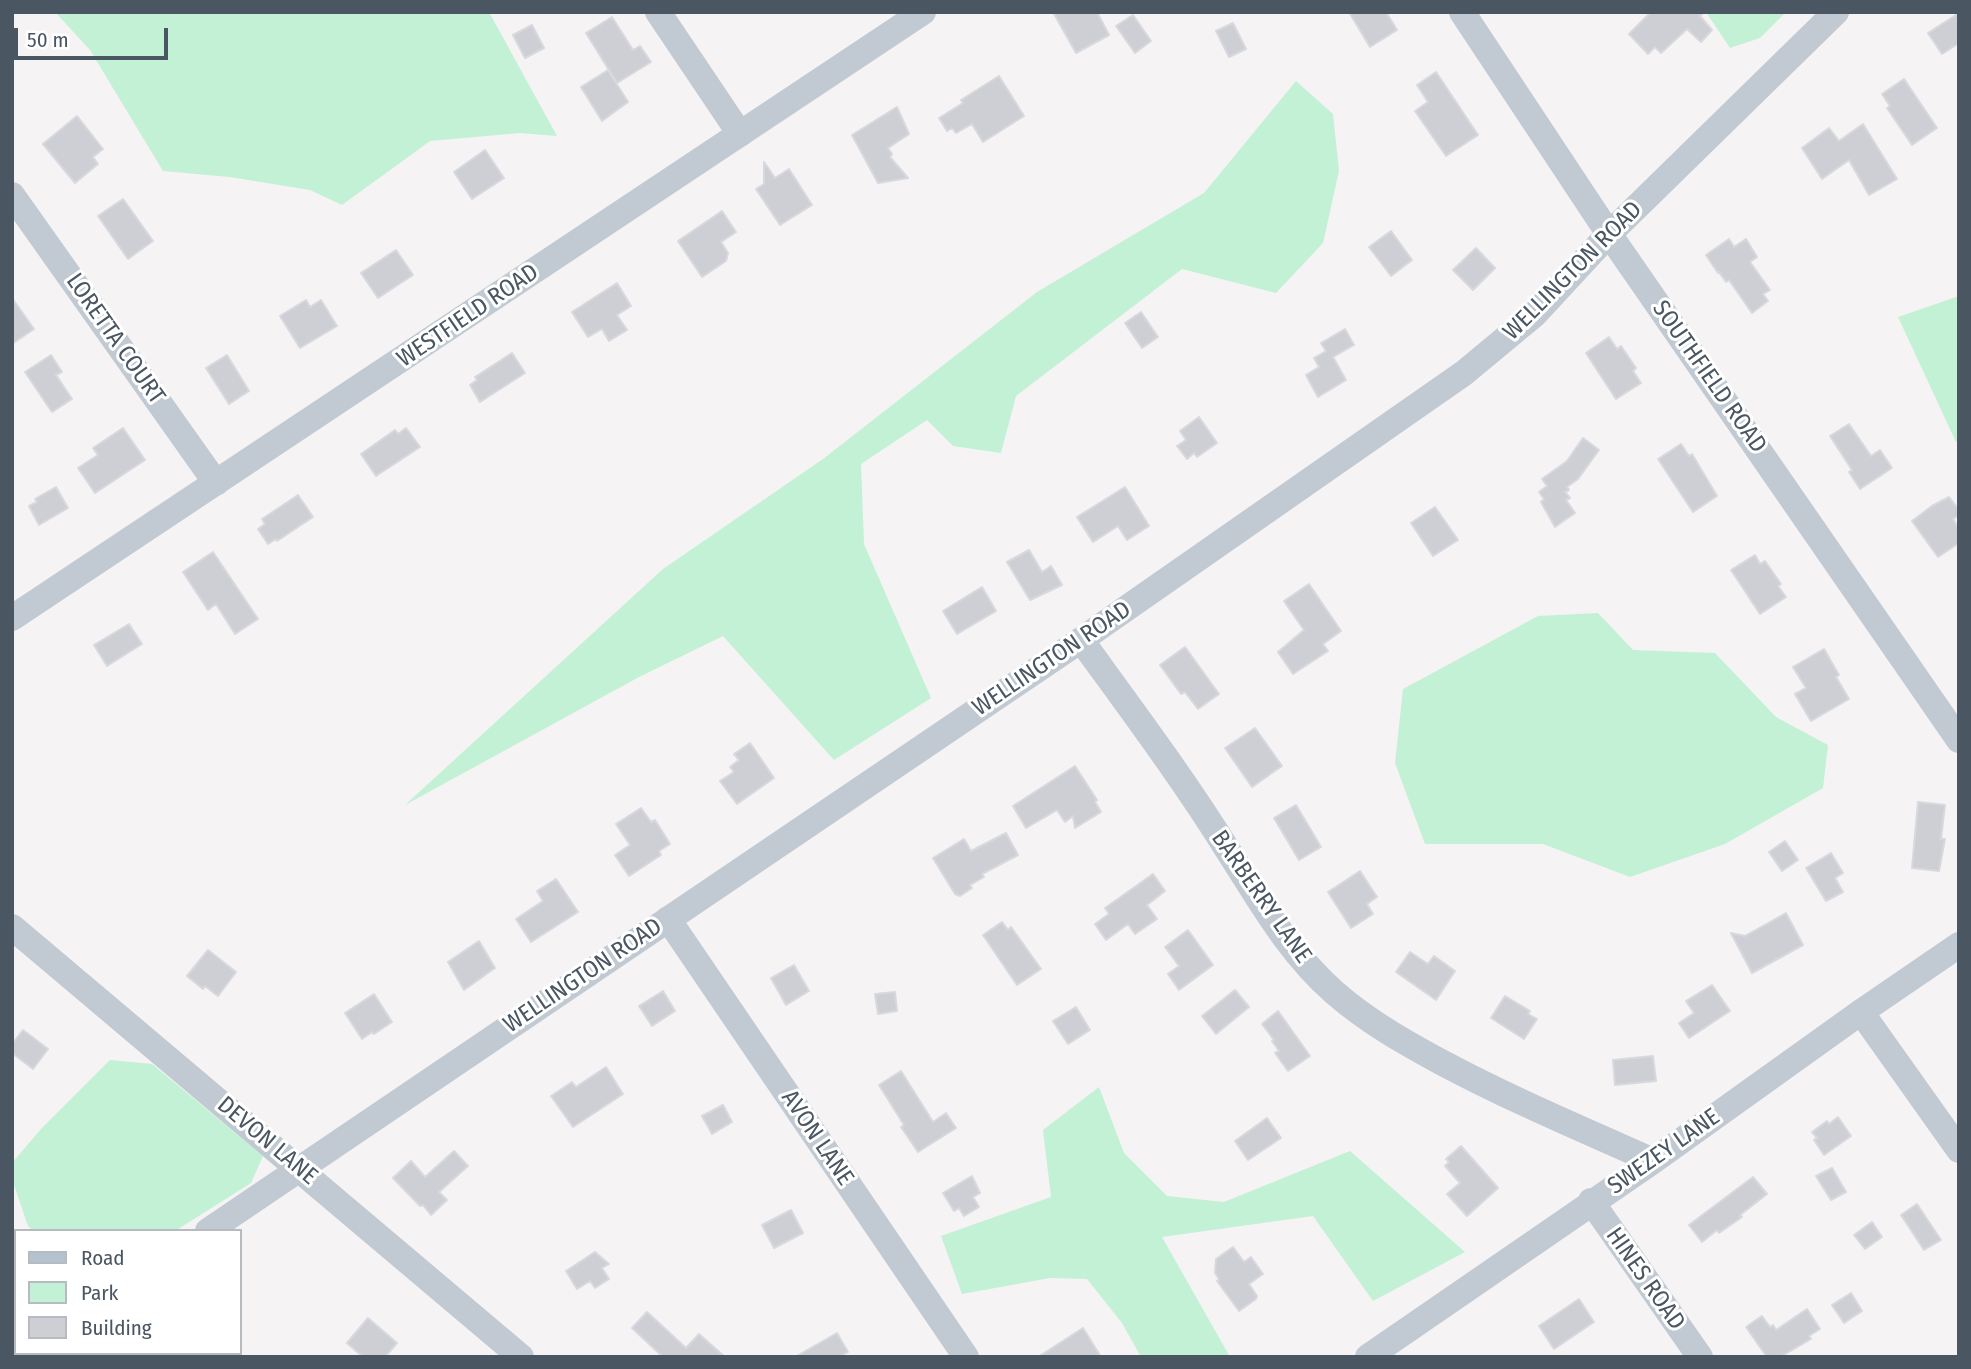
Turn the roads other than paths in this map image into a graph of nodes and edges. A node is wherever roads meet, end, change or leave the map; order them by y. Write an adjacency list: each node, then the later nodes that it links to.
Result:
1 (658, 12): 5 (street)
2 (923, 12): 5 (street, WESTFIELD ROAD)
3 (1462, 12): 7 (street, SOUTHFIELD ROAD)
4 (1836, 12): 7 (street, WELLINGTON ROAD)
5 (740, 134): 8 (street, WESTFIELD ROAD)
6 (12, 195): 8 (street, LORETTA COURT)
7 (1609, 234): 10 (street, WELLINGTON ROAD); 11 (street, SOUTHFIELD ROAD)
8 (216, 483): 9 (street, WESTFIELD ROAD)
9 (15, 610)
10 (1081, 640): 12 (street, WELLINGTON ROAD); 17 (street, BARBERRY LANE)
11 (1959, 740)
12 (668, 919): 18 (street, WELLINGTON ROAD); 22 (street, AVON LANE)
13 (12, 927): 18 (street, DEVON LANE)
14 (1959, 945): 15 (street, SWEZEY LANE)
15 (1861, 1012): 16 (street); 17 (street, SWEZEY LANE)
16 (1959, 1150)
17 (1653, 1161): 19 (street, SWEZEY LANE)
18 (299, 1168): 20 (street, WELLINGTON ROAD); 21 (street, DEVON LANE)
19 (1591, 1201): 23 (street, SWEZEY LANE); 24 (street, HINES ROAD)
20 (211, 1229)
21 (521, 1357)
22 (965, 1357)
23 (1368, 1357)
24 (1700, 1357)

